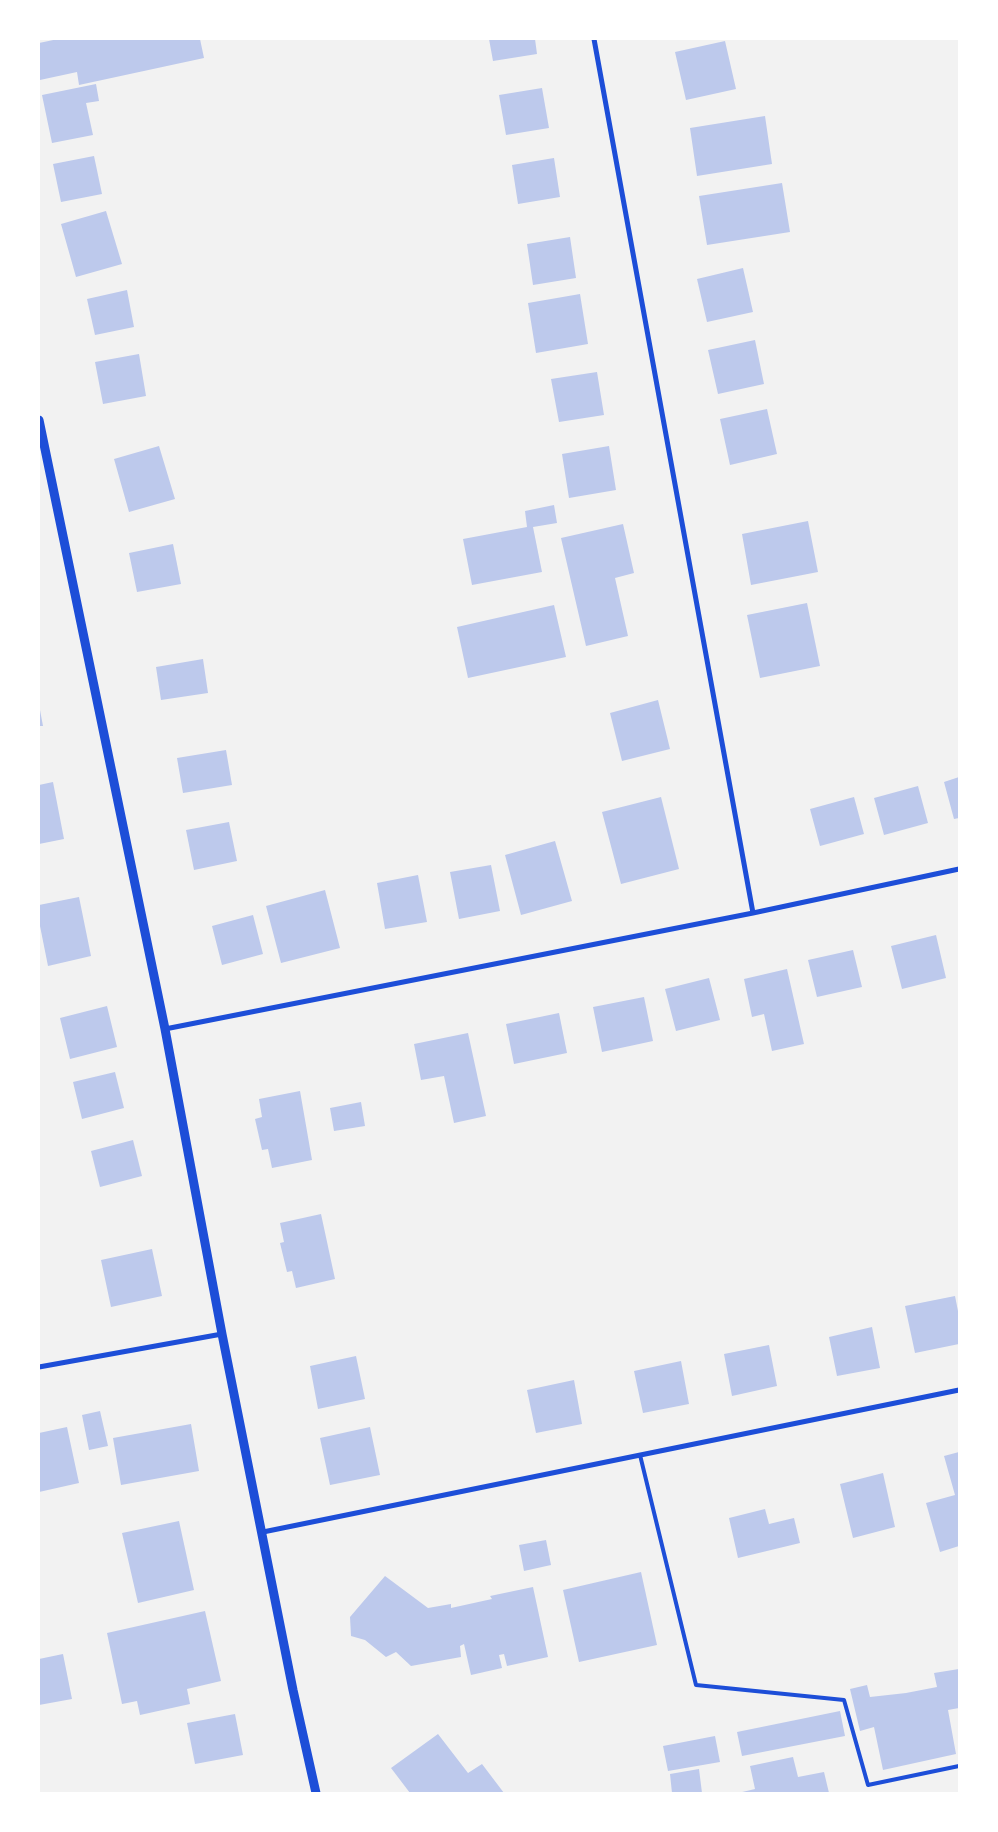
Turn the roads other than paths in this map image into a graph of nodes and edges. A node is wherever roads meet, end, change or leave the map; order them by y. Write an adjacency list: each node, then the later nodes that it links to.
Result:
1 (594, 39): 4 (street)
2 (39, 420): 5 (street)
3 (959, 869): 4 (street)
4 (753, 913): 5 (street)
5 (164, 1029): 6 (street)
6 (222, 1334): 7 (street); 10 (street)
7 (39, 1367)
8 (959, 1390): 9 (street)
9 (640, 1455): 10 (street); 11 (lane)
10 (262, 1532): 12 (street)
11 (959, 1766)
12 (316, 1793)

